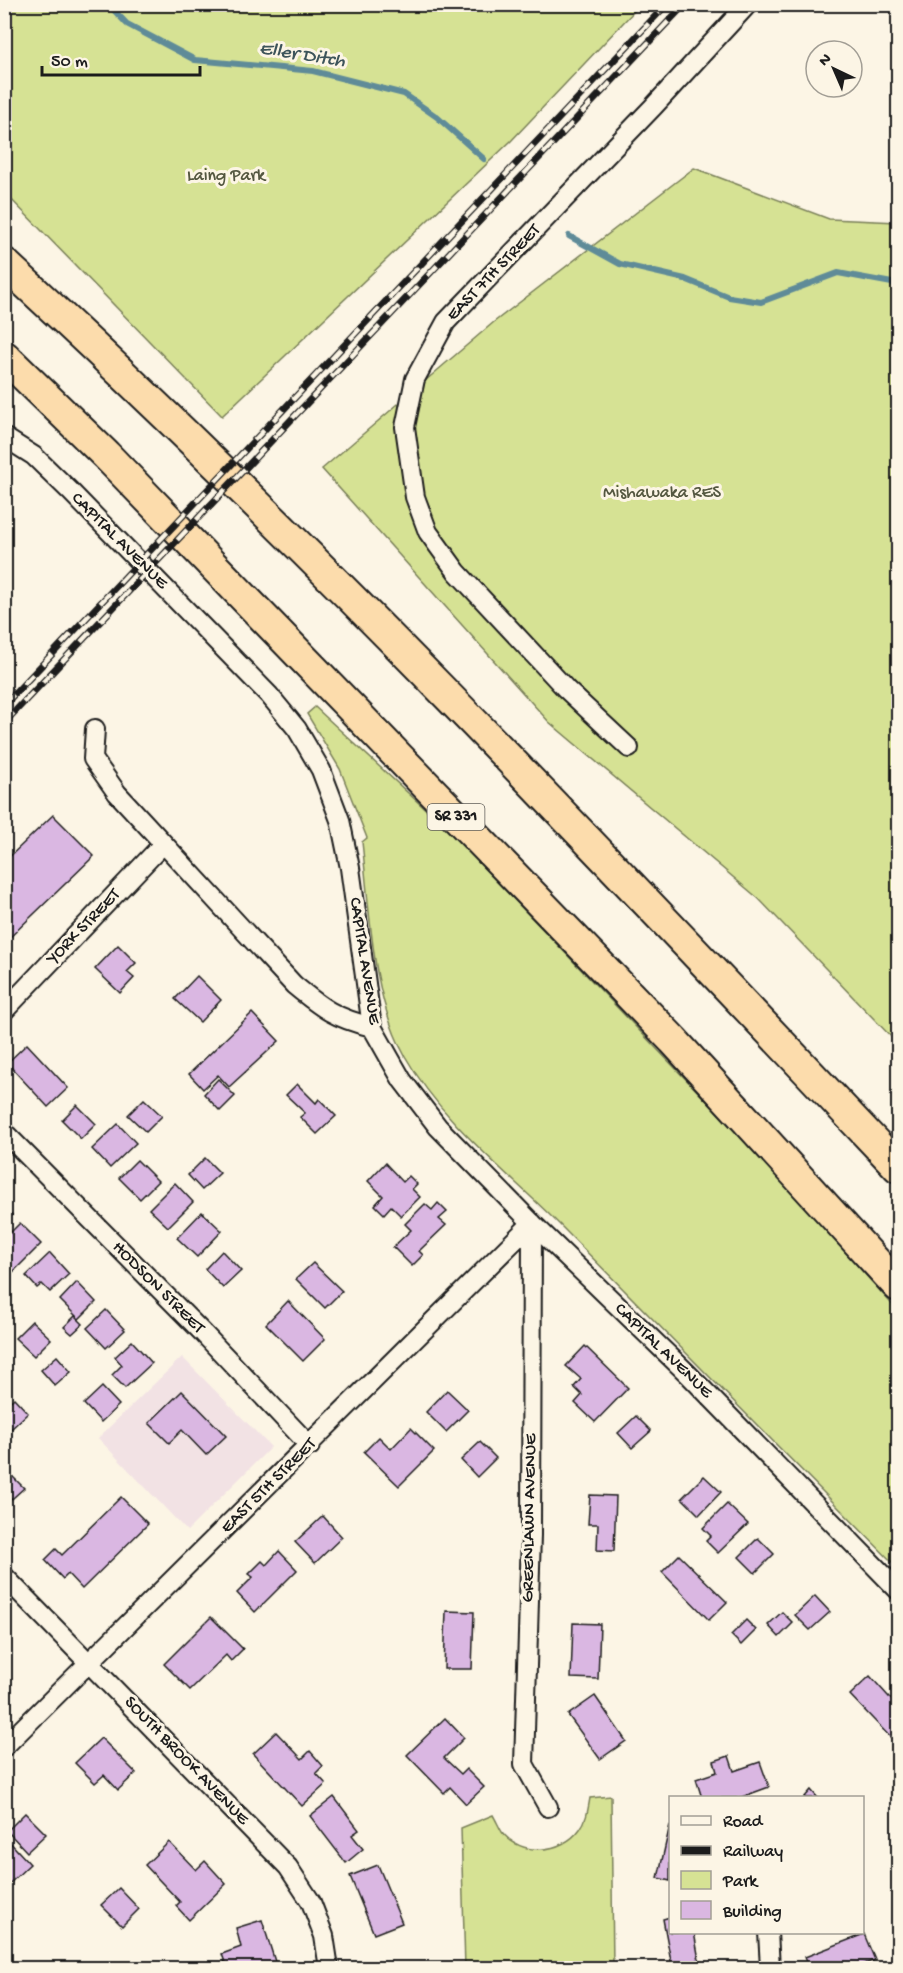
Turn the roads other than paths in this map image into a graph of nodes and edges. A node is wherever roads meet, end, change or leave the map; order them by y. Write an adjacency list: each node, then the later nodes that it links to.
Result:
1 (748, 4): 6 (street, EAST 7TH STREET)
2 (4, 263): 11 (highway)
3 (4, 356): 13 (highway, SR 331)
4 (4, 437): 9 (street, CAPITAL AVENUE)
5 (95, 729): 7 (street)
6 (629, 748)
7 (163, 844): 8 (street, YORK STREET); 9 (street)
8 (4, 1011)
9 (372, 1026): 12 (street, CAPITAL AVENUE)
10 (4, 1132): 14 (street, HODSON STREET)
11 (898, 1167)
12 (532, 1223): 14 (street, EAST 5TH STREET); 16 (street, CAPITAL AVENUE); 19 (street, GREENLAWN AVENUE)
13 (898, 1286)
14 (310, 1446): 17 (street, EAST 5TH STREET)
15 (4, 1576): 17 (street, SOUTH BROOK AVENUE)
16 (898, 1590)
17 (89, 1663): 18 (street, EAST 5TH STREET); 21 (street, SOUTH BROOK AVENUE)
18 (4, 1747)
19 (548, 1807)
20 (768, 1934): 22 (street)
21 (329, 1968)
22 (770, 1968)

